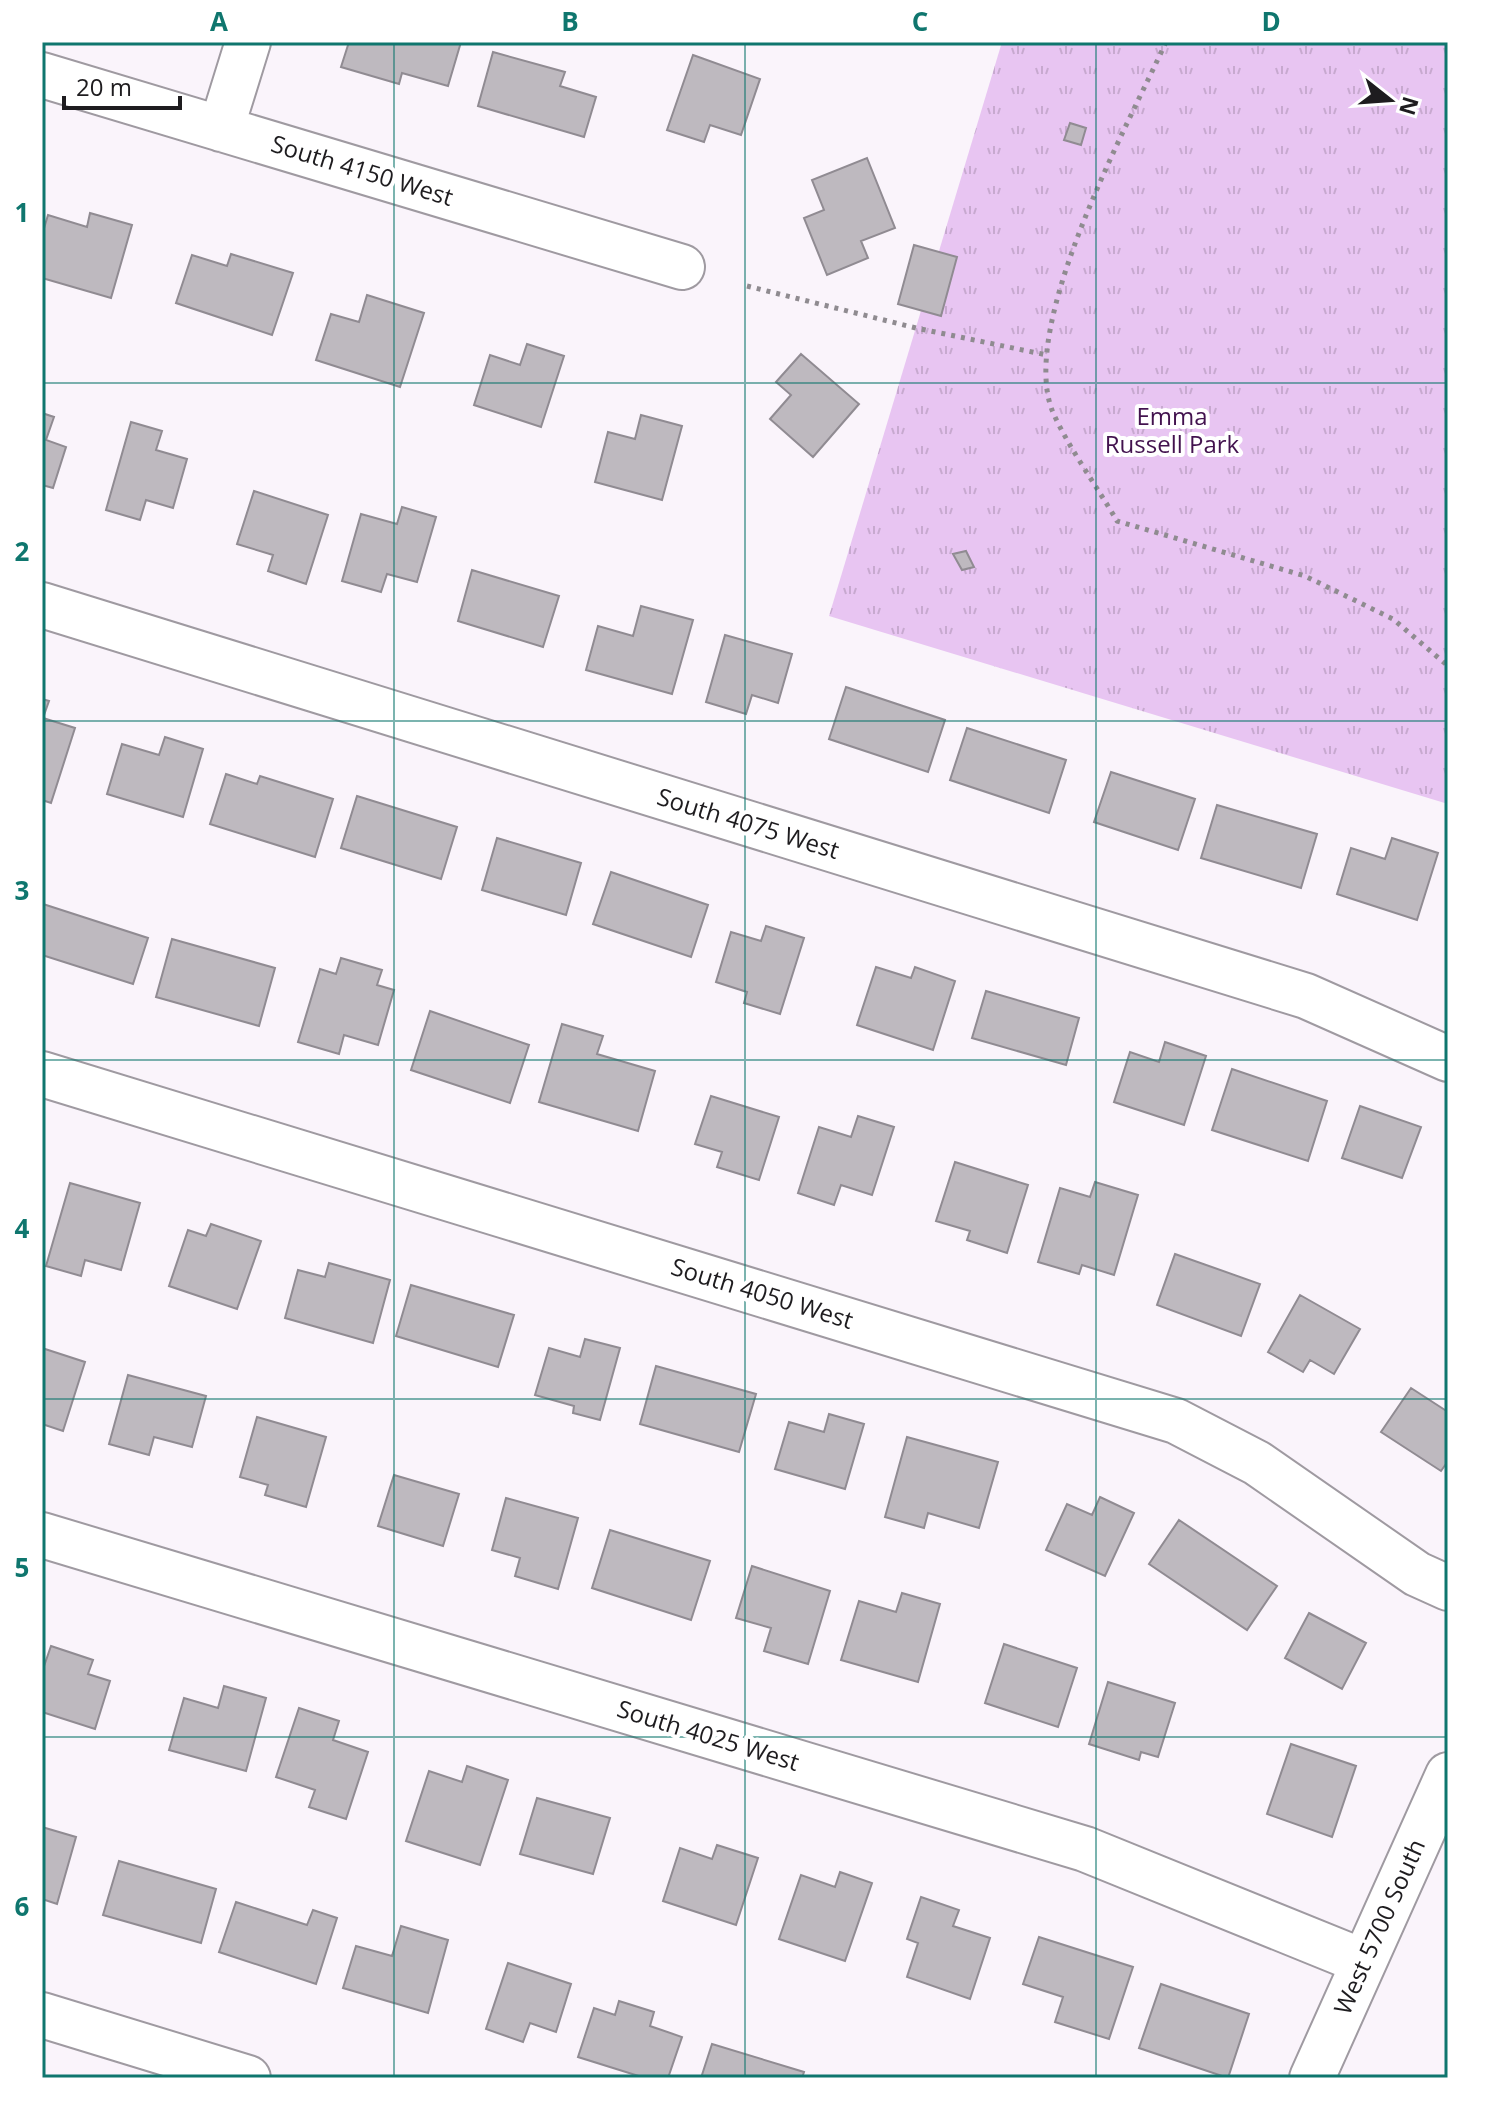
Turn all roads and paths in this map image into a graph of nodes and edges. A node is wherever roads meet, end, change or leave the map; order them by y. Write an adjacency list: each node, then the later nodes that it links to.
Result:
1 (248, 42): 4 (street)
2 (1166, 42): 7 (path)
3 (42, 75): 4 (street, South 4150 West)
4 (221, 129): 5 (street, South 4150 West)
5 (682, 267)
6 (747, 286): 7 (path)
7 (1047, 355): 9 (path)
8 (42, 605): 10 (street, South 4075 West)
9 (1448, 666)
10 (1448, 1059)
11 (42, 1074): 13 (street, South 4050 West)
12 (42, 1535): 15 (street, South 4025 West)
13 (1448, 1588)
14 (1448, 1775): 15 (street, West 5700 South)
15 (1364, 1962): 18 (street, West 5700 South)
16 (42, 2015): 17 (street)
17 (248, 2078)
18 (1312, 2078)

